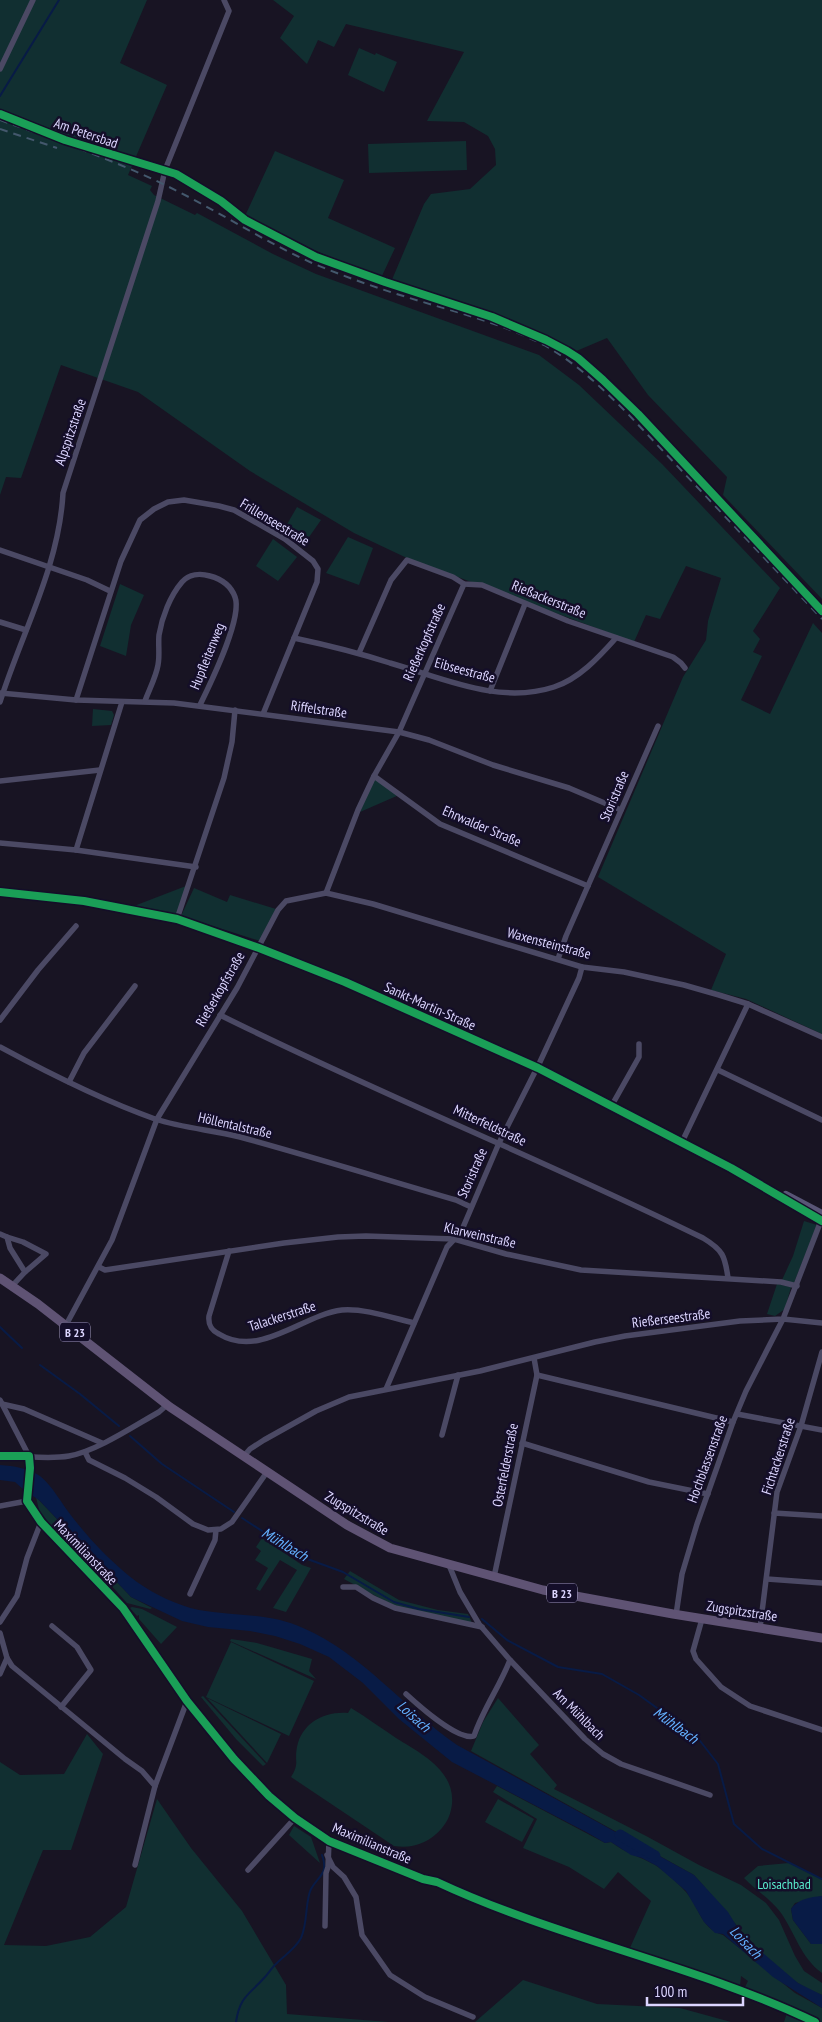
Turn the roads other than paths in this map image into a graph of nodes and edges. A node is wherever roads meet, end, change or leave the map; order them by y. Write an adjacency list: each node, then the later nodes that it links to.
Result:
1 (34, 0): 3 (street)
2 (224, 0): 5 (street, Alpspitzstraße)
3 (0, 69)
4 (0, 114): 5 (street, Am Petersbad)
5 (166, 170): 7 (street, Alpspitzstraße)
6 (0, 550): 7 (street)
7 (50, 568): 9 (street); 12 (street, Alpspitzstraße)
8 (464, 584): 10 (street, Rießackerstraße); 15 (street, Rießackerstraße); 17 (street, Rießerkopfstraße)
9 (110, 591): 13 (street, Frillenseestraße); 20 (street, Frillenseestraße)
10 (525, 604): 14 (street, Rießackerstraße); 18 (street)
11 (0, 622): 12 (street)
12 (26, 630): 19 (street, Alpspitzstraße)
13 (294, 638): 15 (street, Eibseestraße); 26 (street, Frillenseestraße)
14 (616, 638): 16 (street, Rießackerstraße); 18 (street, Eibseestraße)
15 (359, 653): 17 (street, Eibseestraße)
16 (683, 666)
17 (424, 672): 18 (street, Eibseestraße); 28 (street, Rießerkopfstraße)
18 (490, 692)
19 (1, 694): 20 (street, Riffelstraße); 22 (street, Alpspitzstraße)
20 (76, 700): 23 (street, Riffelstraße)
21 (145, 701): 23 (street, Riffelstraße); 24 (street, Riffelstraße); 24 (street, Hupfleitenweg)
22 (0, 702)
23 (122, 702): 29 (street)
24 (200, 705): 25 (street, Riffelstraße)
25 (235, 710): 26 (street, Riffelstraße); 35 (street)
26 (263, 714): 28 (street, Riffelstraße)
27 (658, 726): 32 (street, Storistraße)
28 (399, 732): 30 (street, Rießerkopfstraße); 32 (street, Riffelstraße)
29 (100, 770): 31 (street); 34 (street)
30 (374, 776): 36 (street, Ehrwalder Straße); 38 (street, Rießerkopfstraße)
31 (0, 781)
32 (621, 810): 36 (street, Storistraße)
33 (0, 843): 34 (street)
34 (76, 850): 35 (street)
35 (196, 866): 39 (street)
36 (588, 886): 42 (street, Storistraße)
37 (0, 892): 39 (main road, Sankt-Martin-Straße)
38 (326, 893): 41 (street, Rießerkopfstraße); 42 (street, Waxensteinstraße)
39 (177, 919): 41 (main road, Sankt-Martin-Straße)
40 (76, 926): 47 (street)
41 (259, 948): 46 (street, Rießerkopfstraße); 51 (main road, Sankt-Martin-Straße)
42 (558, 959): 43 (street, Waxensteinstraße)
43 (582, 967): 45 (street, Waxensteinstraße); 51 (street, Storistraße)
44 (135, 986): 53 (street)
45 (748, 1004): 48 (street, Waxensteinstraße); 52 (street)
46 (220, 1015): 55 (street, Rießerkopfstraße); 58 (street, Mitterfeldstraße)
47 (0, 1020)
48 (822, 1037)
49 (639, 1044): 54 (street)
50 (0, 1047): 53 (street, Höllentalstraße)
51 (538, 1068): 54 (main road, Sankt-Martin-Straße); 58 (street, Storistraße)
52 (718, 1070): 56 (street); 57 (street)
53 (69, 1082): 55 (street, Höllentalstraße)
54 (612, 1105): 57 (main road, Sankt-Martin-Straße)
55 (157, 1120): 59 (street, Höllentalstraße); 65 (street, Rießerkopfstraße)
56 (822, 1120)
57 (682, 1142): 60 (main road, Sankt-Martin-Straße)
58 (499, 1143): 59 (street, Storistraße); 68 (street, Mitterfeldstraße)
59 (471, 1207): 63 (street, Storistraße)
60 (822, 1218): 70 (street)
61 (0, 1234): 62 (street)
62 (6, 1238): 66 (street); 66 (street)
63 (454, 1239): 64 (street, Klarweinstraße); 68 (street, Klarweinstraße); 72 (street, Storistraße)
64 (229, 1251): 65 (street, Klarweinstraße); 72 (street, Talackerstraße)
65 (99, 1267): 74 (street, Rießerkopfstraße)
66 (25, 1272): 69 (street)
67 (0, 1278): 69 (main road, Zugspitzstraße / B 23)
68 (728, 1278): 70 (street, Klarweinstraße)
69 (12, 1286): 74 (main road, Zugspitzstraße / B 23)
70 (797, 1286): 71 (street)
71 (783, 1319): 73 (street, Rießerseestraße); 76 (street, Rießerseestraße); 82 (street, Hochblassenstraße)
72 (414, 1322): 79 (street, Storistraße)
73 (822, 1323)
74 (66, 1325): 81 (main road, Zugspitzstraße / B 23)
75 (822, 1352): 84 (street, Fichtackerstraße)
76 (534, 1358): 77 (street, Osterfelderstraße); 78 (street, Rießerseestraße)
77 (537, 1374): 83 (street); 88 (street, Osterfelderstraße)
78 (458, 1375): 79 (street, Rießerseestraße); 86 (street)
79 (386, 1389): 92 (street, Rießerseestraße)
80 (1, 1402): 87 (street); 91 (street)
81 (167, 1404): 87 (street); 92 (main road, Zugspitzstraße / B 23)
82 (737, 1414): 83 (street, Hochblassenstraße); 84 (street)
83 (733, 1422): 94 (street, Hochblassenstraße)
84 (801, 1426): 85 (street); 97 (street, Fichtackerstraße)
85 (822, 1430)
86 (442, 1435)
87 (102, 1443): 89 (street)
88 (522, 1443): 94 (street); 102 (street, Osterfelderstraße)
89 (85, 1452): 91 (street); 100 (street)
90 (0, 1456): 91 (street)
91 (29, 1456): 95 (street)
92 (244, 1456): 93 (main road, Zugspitzstraße / B 23)
93 (267, 1472): 100 (street); 101 (main road, Zugspitzstraße / B 23)
94 (708, 1494): 107 (street, Hochblassenstraße)
95 (27, 1501): 96 (street); 99 (street, Maximilianstraße)
96 (0, 1506)
97 (774, 1513): 98 (street); 103 (street, Fichtackerstraße)
98 (822, 1516)
99 (41, 1522): 109 (street); 119 (street, Maximilianstraße)
100 (216, 1530): 106 (street)
101 (449, 1566): 102 (main road, Zugspitzstraße / B 23); 110 (street, Am Mühlbach)
102 (494, 1577): 107 (main road, Zugspitzstraße / B 23)
103 (767, 1579): 104 (street); 112 (street, Fichtackerstraße)
104 (822, 1583)
105 (343, 1587): 110 (street)
106 (190, 1594)
107 (676, 1615): 108 (main road, Zugspitzstraße / B 23)
108 (702, 1619): 112 (main road, Zugspitzstraße / B 23); 121 (street)
109 (0, 1622)
110 (480, 1625): 116 (street, Am Mühlbach)
111 (52, 1626): 120 (street)
112 (760, 1628): 114 (main road, Zugspitzstraße / B 23)
113 (0, 1633): 115 (street)
114 (822, 1638)
115 (7, 1658): 117 (street); 120 (street)
116 (510, 1660): 118 (street); 123 (street, Am Mühlbach)
117 (0, 1674)
118 (406, 1694)
119 (187, 1701): 122 (street); 124 (street, Maximilianstraße)
120 (61, 1707): 122 (street)
121 (822, 1730)
122 (155, 1786): 127 (street)
123 (710, 1795)
124 (295, 1818): 125 (street, Maximilianstraße); 128 (street)
125 (329, 1840): 126 (street); 131 (street, Maximilianstraße)
126 (328, 1855): 129 (street); 130 (street)
127 (135, 1865)
128 (248, 1870)
129 (325, 1926)
130 (473, 2017)
131 (815, 2022)

